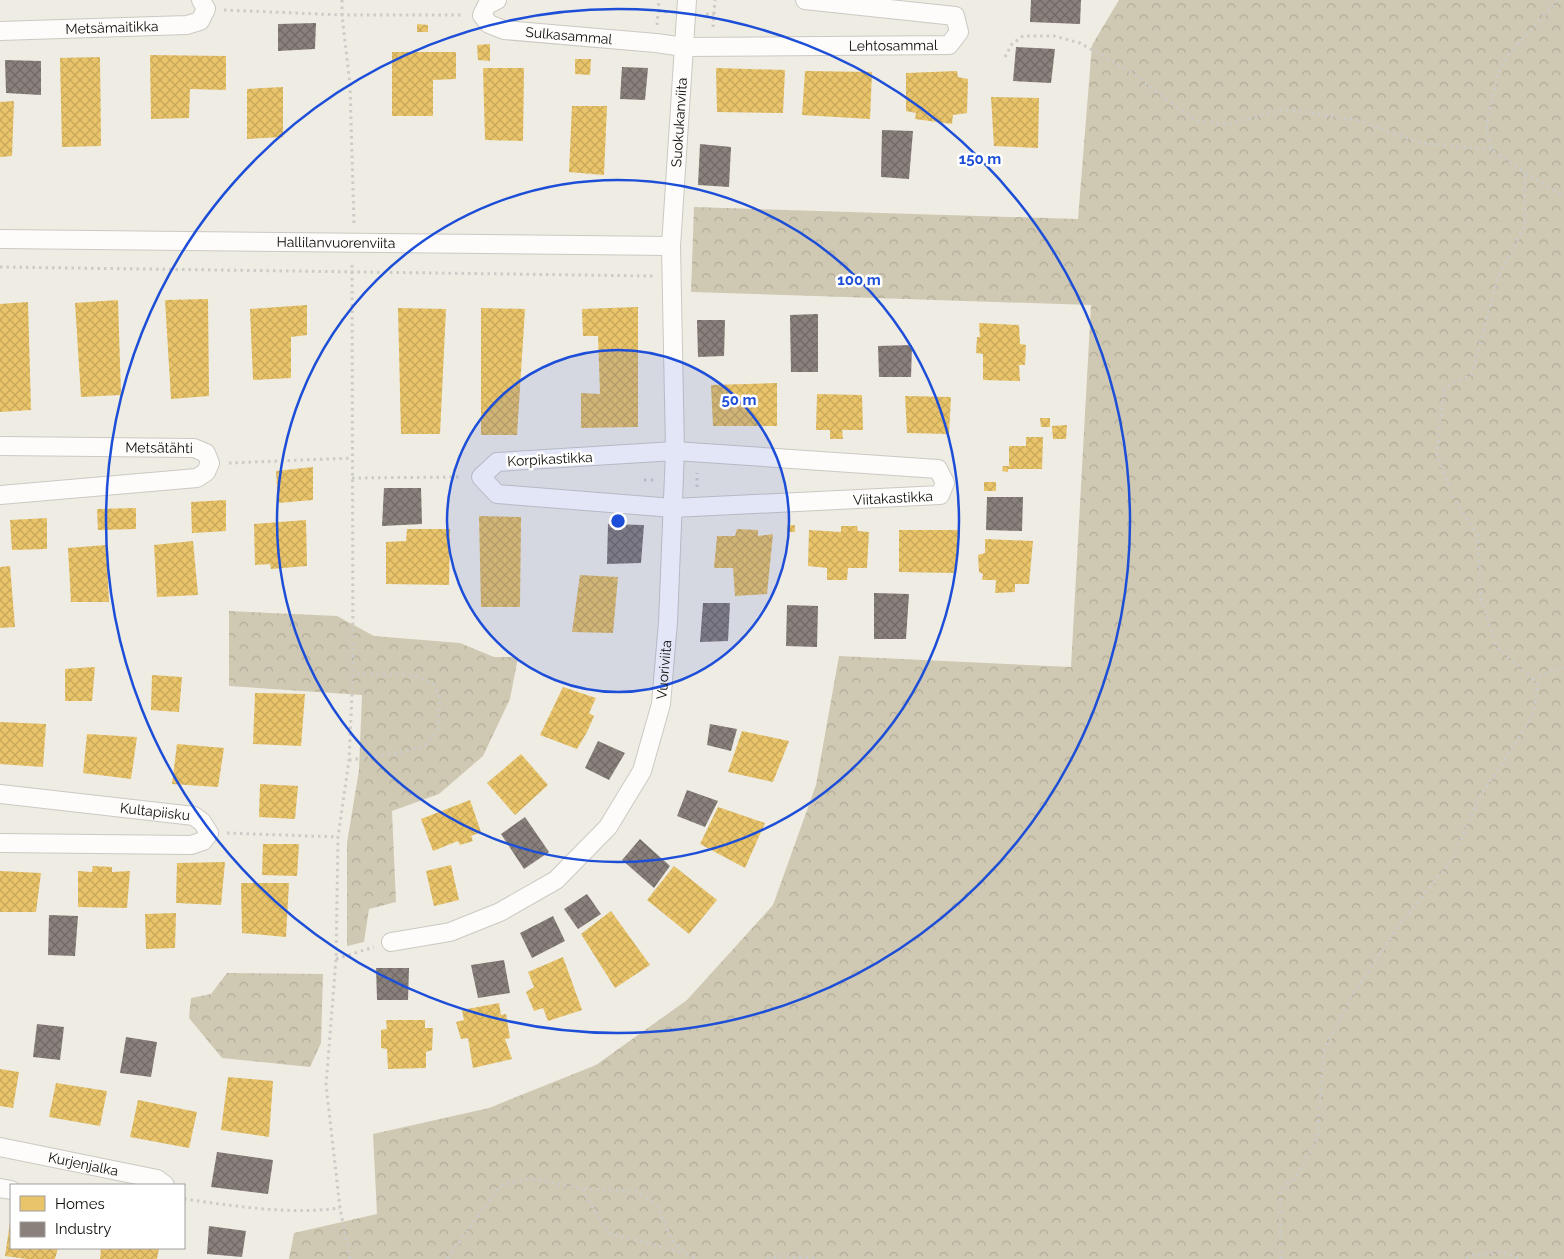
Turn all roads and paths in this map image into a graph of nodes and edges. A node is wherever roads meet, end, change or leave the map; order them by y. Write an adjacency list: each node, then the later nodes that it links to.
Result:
1 (342, 0): 8 (path)
2 (497, 0): 9 (street)
3 (688, 0): 11 (street, Suokukanviita)
4 (715, 0): 12 (path)
5 (805, 0): 12 (street, Lehtosammal)
6 (1558, 0): 14 (path)
7 (204, 4): 8 (path); 10 (street, Metsämaitikka)
8 (342, 15): 9 (path); 18 (path)
9 (482, 15): 11 (street, Sulkasammal)
10 (0, 31)
11 (684, 47): 12 (street, Lehtosammal); 19 (street, Suokukanviita)
12 (712, 47)
13 (1005, 57): 14 (path)
14 (1492, 150): 15 (path)
15 (1525, 173): 16 (path); 37 (path)
16 (1564, 196)
17 (0, 239): 18 (street, Hallilanvuorenviita)
18 (353, 243): 19 (street, Hallilanvuorenviita); 21 (path)
19 (671, 246): 22 (street, Vuoriviita)
20 (0, 267): 21 (path)
21 (352, 271): 22 (path); 27 (path)
22 (671, 276): 24 (street, Vuoriviita)
23 (0, 446): 28 (street, Metsätähti)
24 (675, 450): 25 (street, Viitakastikka); 26 (street, Korpikastikka); 34 (street, Vuoriviita)
25 (698, 452): 33 (path); 33 (street, Viitakastikka)
26 (646, 454): 29 (street, Korpikastikka); 32 (path)
27 (352, 458): 28 (path); 30 (path)
28 (210, 463): 31 (street, Metsätähti)
29 (481, 477): 30 (path); 32 (street)
30 (352, 478): 36 (path)
31 (0, 495)
32 (642, 506): 34 (street)
33 (696, 507): 34 (street, Viitakastikka)
34 (674, 508): 43 (street, Vuoriviita)
35 (1564, 668): 37 (path)
36 (353, 674): 38 (path); 38 (path)
37 (1533, 680): 56 (path)
38 (349, 760): 41 (path)
39 (0, 794): 40 (street, Kultapiisku)
40 (209, 833): 41 (path); 42 (street, Kultapiisku)
41 (338, 837): 44 (path)
42 (0, 843)
43 (391, 942): 44 (path)
44 (336, 959): 49 (path)
45 (0, 1147): 46 (street, Kurjenjalka)
46 (164, 1184)
47 (582, 1189): 50 (path); 50 (path); 52 (path)
48 (185, 1199): 49 (path)
49 (340, 1208): 51 (path)
50 (685, 1253): 53 (path)
51 (350, 1259)
52 (447, 1259)
53 (698, 1259)
54 (767, 1259): 55 (path)
55 (815, 1259)
56 (1281, 1259)
57 (1466, 1259): 58 (path)
58 (1520, 1259)

